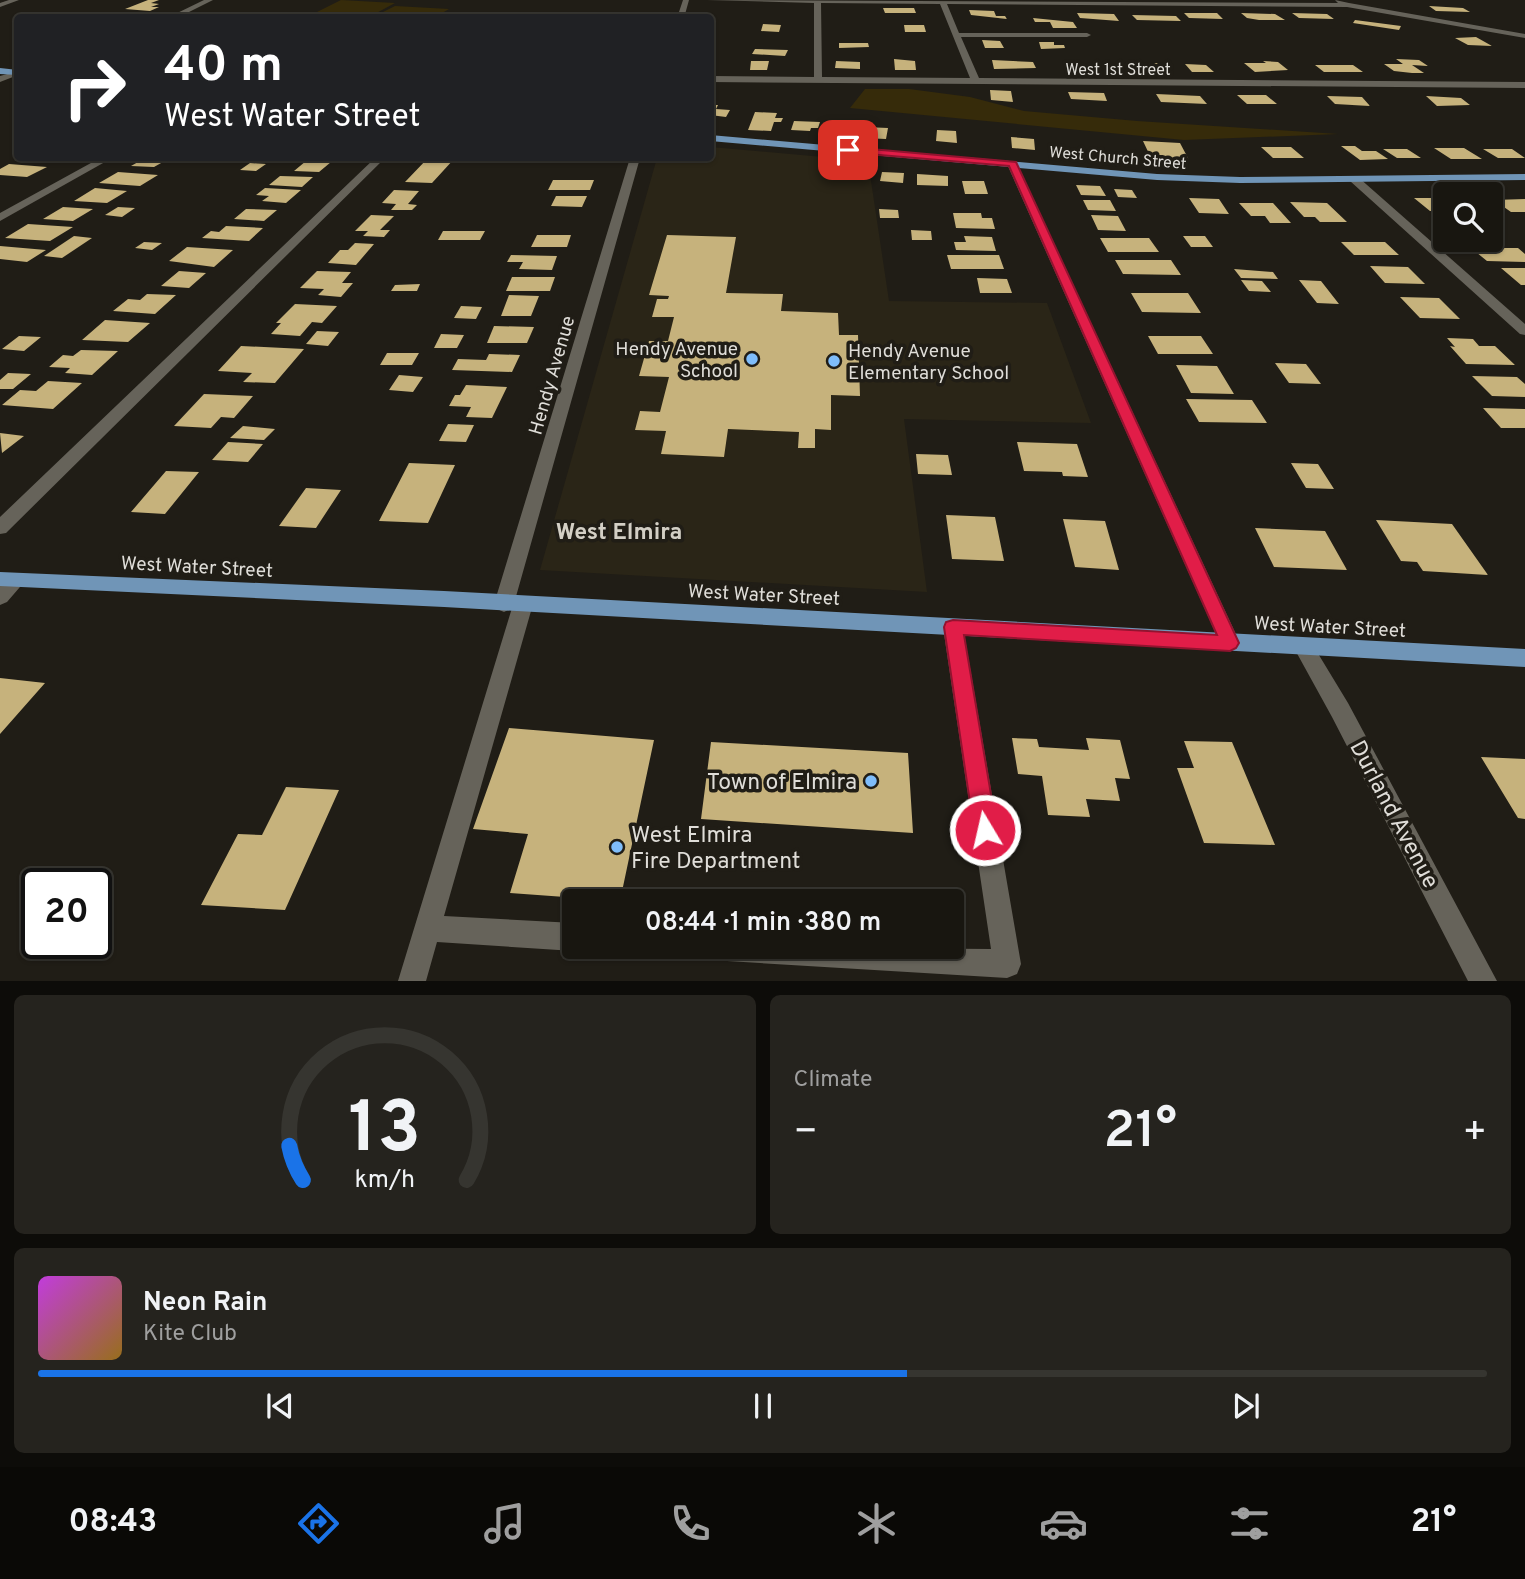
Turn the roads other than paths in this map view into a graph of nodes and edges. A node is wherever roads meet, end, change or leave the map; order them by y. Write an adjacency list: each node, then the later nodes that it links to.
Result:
1 (16, 0): 8 (street)
2 (209, 0): 10 (street)
3 (710, 0): 5 (street)
4 (1338, 0): 9 (street)
5 (817, 1): 6 (street); 15 (street)
6 (942, 1): 7 (street); 11 (street)
7 (1156, 1): 9 (street)
8 (0, 5)
9 (1347, 5): 13 (street)
10 (179, 14)
11 (956, 34): 12 (street); 16 (street)
12 (1087, 35)
13 (1525, 36)
14 (714, 79): 15 (street, West 1st Street)
15 (818, 80): 16 (street, West 1st Street)
16 (976, 82): 17 (street, West 1st Street)
17 (1525, 85)
18 (714, 138): 22 (main road, West Church Street)
19 (102, 161): 25 (street)
20 (377, 161): 27 (street)
21 (634, 161): 30 (street, Hendy Avenue)
22 (1013, 164): 24 (main road, West Church Street); 32 (street)
23 (1525, 177): 24 (main road, West Church Street)
24 (1354, 179): 26 (street)
25 (0, 218)
26 (1525, 331)
27 (0, 528)
28 (8, 579): 29 (street); 30 (main road, West Water Street)
29 (0, 597)
30 (514, 604): 31 (main road, West Water Street); 35 (street, Hendy Avenue)
31 (953, 627): 32 (main road, West Water Street); 37 (street)
32 (1230, 643): 33 (main road, West Water Street)
33 (1304, 648): 34 (main road, West Water Street); 39 (street, Durland Avenue)
34 (1525, 659)
35 (427, 928): 36 (street); 38 (street, Hendy Avenue)
36 (562, 936)
37 (925, 959)
38 (412, 981)
39 (1483, 981)

